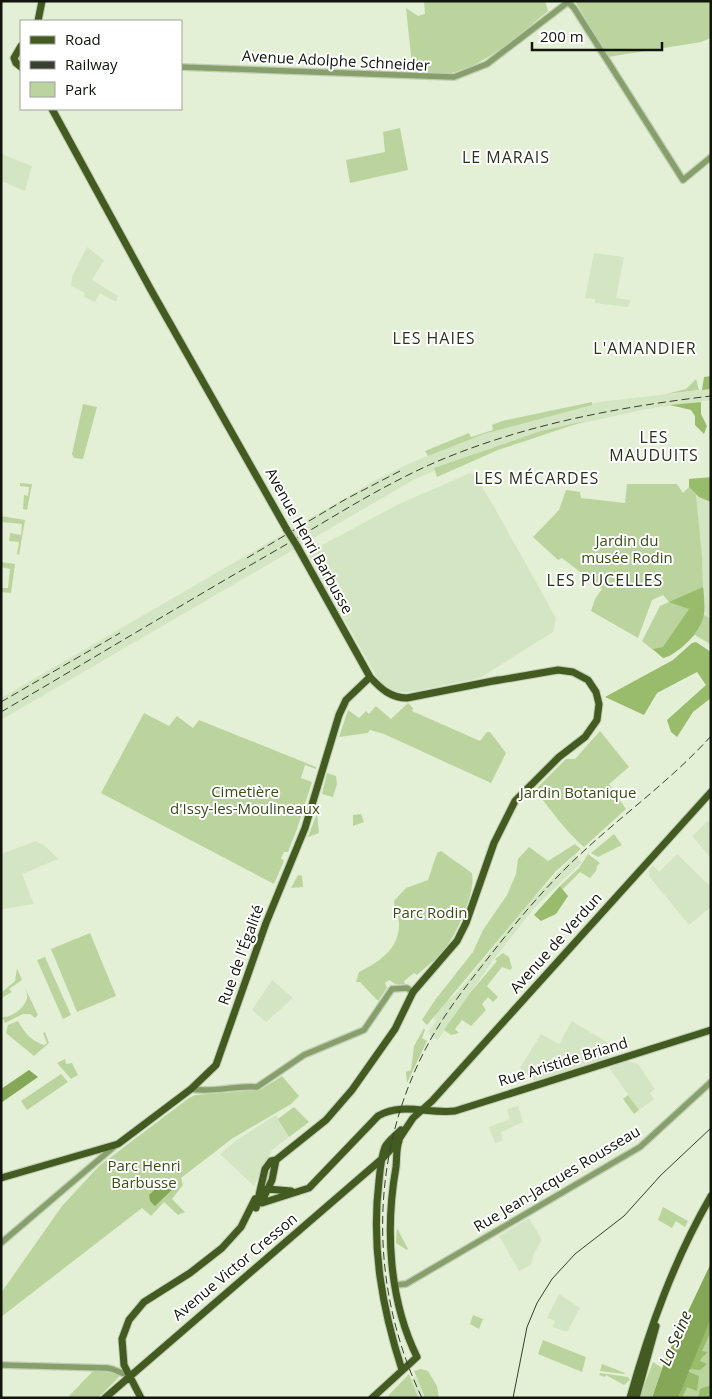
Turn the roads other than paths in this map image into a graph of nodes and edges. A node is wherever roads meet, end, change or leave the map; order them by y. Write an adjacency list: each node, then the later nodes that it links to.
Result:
1 (42, 1): 3 (main road)
2 (568, 2): 6 (street, Avenue Adolphe Schneider); 8 (street)
3 (38, 20)
4 (20, 49): 5 (main road)
5 (20, 66)
6 (182, 67)
7 (53, 110): 9 (main road, Avenue Henri Barbusse, bridge)
8 (711, 157)
9 (370, 677): 11 (main road, Avenue Henri Barbusse); 14 (main road, Rue de l'Égalité)
10 (711, 792): 16 (main road, Avenue de Verdun)
11 (413, 992): 14 (street); 21 (main road)
12 (711, 1030): 16 (main road, Rue Aristide Briand)
13 (711, 1082): 35 (street, Rue Jean-Jacques Rousseau)
14 (191, 1089): 19 (main road, Rue de l'Égalité)
15 (411, 1110): 16 (main road, Rue Aristide Briand); 17 (main road); 28 (main road, Rue Aristide Briand)
16 (422, 1111): 17 (main road); 18 (main road)
17 (404, 1125): 20 (main road)
18 (401, 1136): 20 (main road); 36 (main road)
19 (118, 1144): 25 (main road); 34 (street)
20 (383, 1158): 23 (main road, Avenue Victor Cresson); 24 (main road)
21 (273, 1161): 22 (main road); 26 (main road); 27 (main road)
22 (274, 1174): 26 (main road); 28 (main road)
23 (363, 1174): 24 (main road); 41 (main road, Avenue Victor Cresson)
24 (380, 1174): 40 (main road)
25 (1, 1176)
26 (270, 1188): 27 (main road); 28 (main road); 30 (main road)
27 (258, 1192): 31 (main road); 32 (main road)
28 (286, 1193): 30 (main road)
29 (711, 1196): 33 (main road)
30 (262, 1203): 31 (main road)
31 (256, 1208): 32 (main road)
32 (246, 1218): 39 (main road)
33 (694, 1228): 42 (main road); 43 (main road)
34 (1, 1243)
35 (406, 1284): 36 (street, Rue Jean-Jacques Rousseau); 37 (street, Rue Jean-Jacques Rousseau)
36 (396, 1285): 37 (main road)
37 (397, 1294): 40 (main road)
38 (1, 1365): 39 (street)
39 (122, 1367): 41 (main road)
40 (402, 1370): 46 (main road)
41 (129, 1375): 44 (main road, Avenue Victor Cresson); 45 (main road)
42 (639, 1385): 43 (main road); 48 (main road)
43 (632, 1389): 47 (main road); 48 (main road)
44 (105, 1398)
45 (141, 1398)
46 (372, 1398)
47 (630, 1398)
48 (635, 1398)

